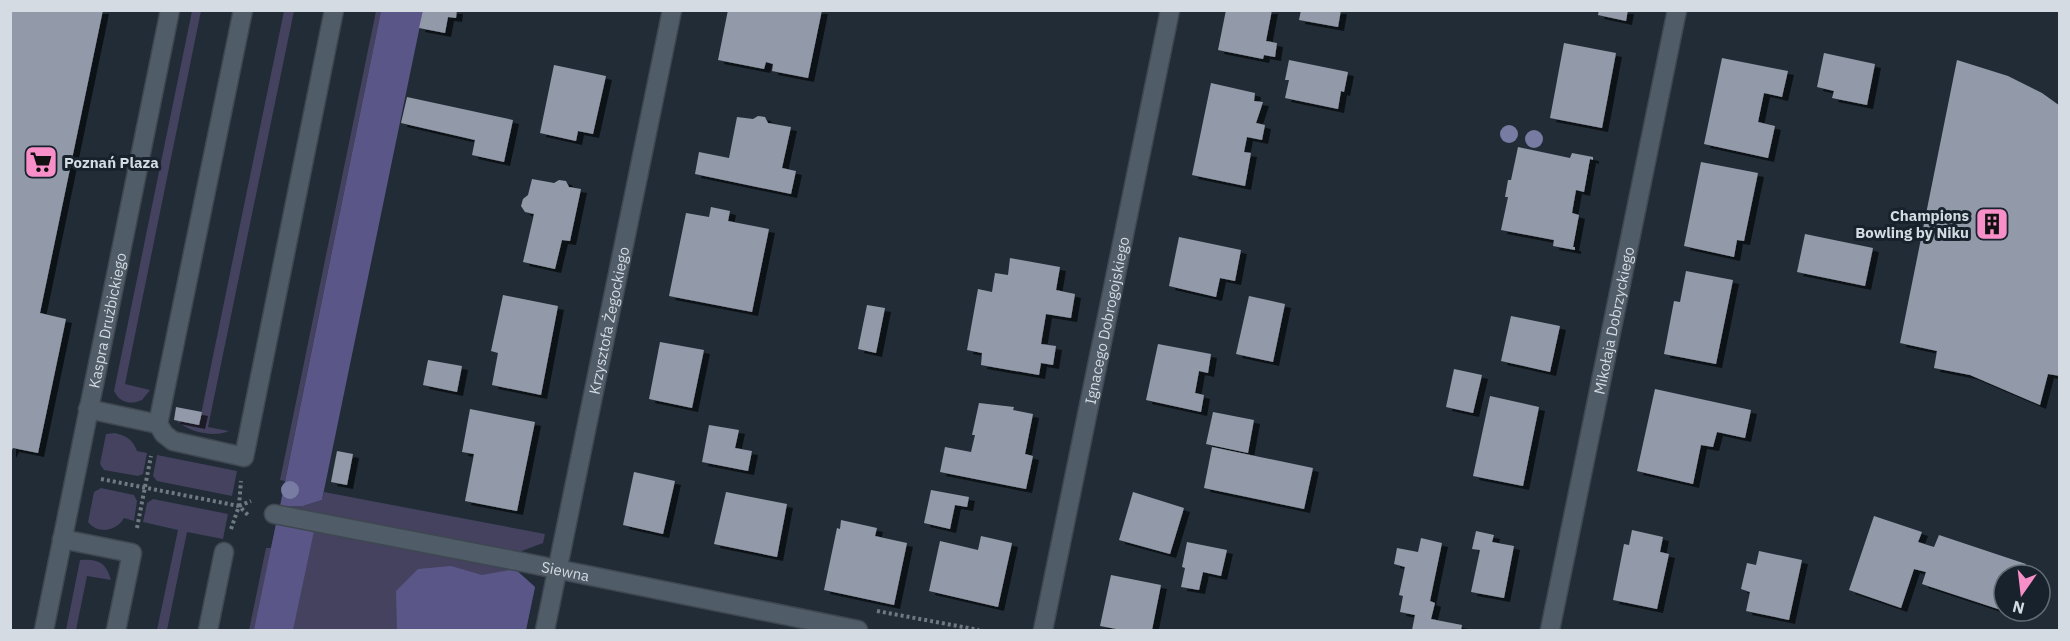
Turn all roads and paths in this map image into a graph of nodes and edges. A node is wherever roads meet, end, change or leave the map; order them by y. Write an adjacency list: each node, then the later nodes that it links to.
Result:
1 (170, 10): 7 (street, Kaspra Drużbickiego)
2 (243, 10): 8 (street)
3 (334, 10): 9 (street)
4 (672, 10): 18 (street, Krzysztofa Żegockiego)
5 (1170, 10): 24 (street, Ignacego Dobrogojskiego)
6 (1677, 10): 25 (street, Mikołaja Dobrzyckiego)
7 (88, 409): 8 (street); 15 (street, Kaspra Drużbickiego)
8 (158, 424): 9 (street); 11 (path)
9 (244, 456): 12 (path)
10 (95, 478): 11 (path)
11 (145, 488): 12 (path); 17 (path)
12 (239, 506): 14 (path); 16 (path)
13 (274, 514): 18 (street, Siewna)
14 (254, 520)
15 (62, 539): 17 (street); 19 (street, Kaspra Drużbickiego)
16 (224, 552): 21 (street)
17 (132, 553): 20 (street)
18 (558, 570): 22 (street, Krzysztofa Żegockiego); 23 (street, Siewna)
19 (44, 630)
20 (116, 630)
21 (208, 630)
22 (546, 630)
23 (858, 630)
24 (1043, 630)
25 (1550, 630)

